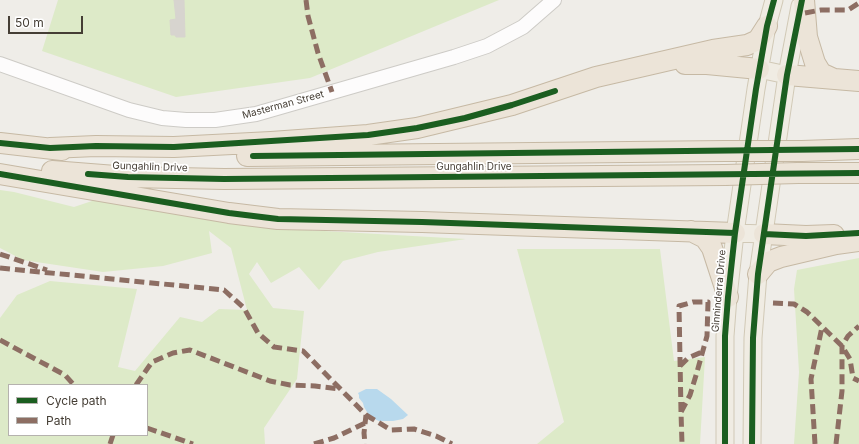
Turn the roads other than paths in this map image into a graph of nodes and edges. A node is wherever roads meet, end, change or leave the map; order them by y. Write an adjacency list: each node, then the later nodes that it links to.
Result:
1 (554, 0): 5 (street, Masterman Street)
2 (774, 0): 4 (main road, Ginninderra Drive)
3 (803, 0): 8 (main road); 9 (highway)
4 (767, 26): 6 (highway); 7 (main road, Ginninderra Drive)
5 (0, 64)
6 (649, 64): 7 (highway); 12 (highway)
7 (759, 69): 8 (main road); 18 (main road, Ginninderra Drive)
8 (788, 75): 9 (highway); 20 (main road)
9 (834, 79): 10 (highway)
10 (859, 81)
11 (0, 143): 12 (highway, Gungahlin Drive)
12 (50, 148): 13 (highway, Gungahlin Drive, bridge)
13 (859, 149)
14 (0, 165): 15 (highway, Gungahlin Drive, bridge)
15 (859, 173)
16 (0, 174): 17 (highway)
17 (691, 231): 18 (highway); 23 (highway)
18 (735, 233): 20 (main road); 23 (main road, Ginninderra Drive)
19 (859, 233): 20 (highway)
20 (764, 234): 22 (main road)
21 (859, 241): 22 (highway)
22 (758, 274): 25 (main road)
23 (728, 297): 24 (main road, Ginninderra Drive)
24 (725, 444)
25 (752, 444)

